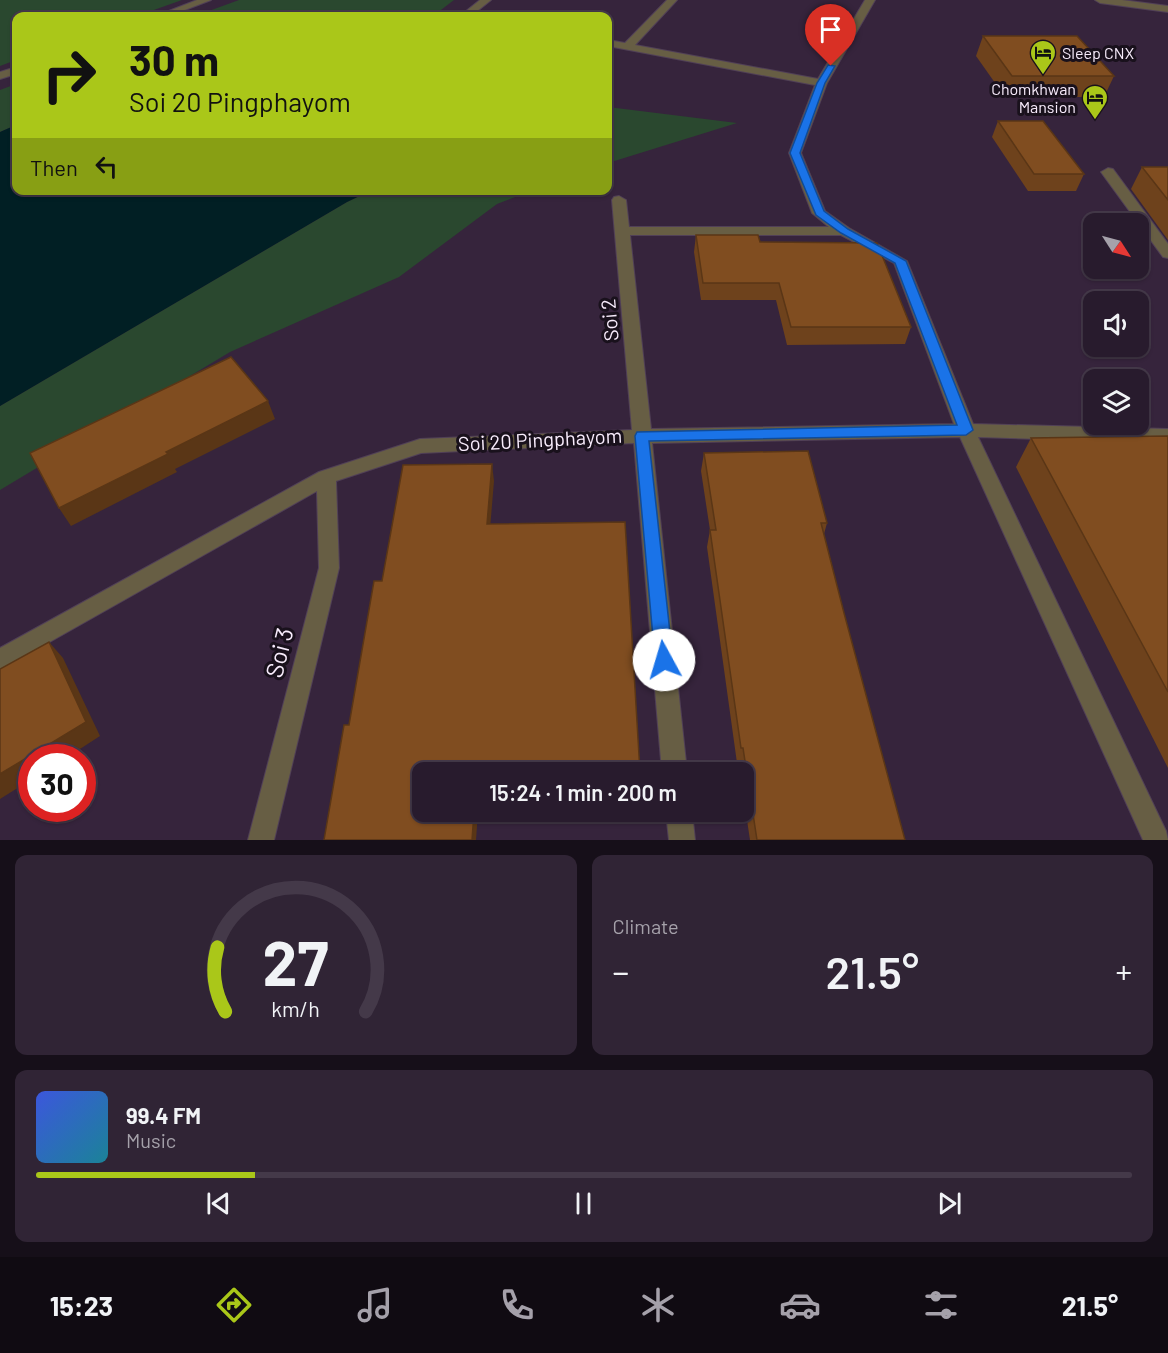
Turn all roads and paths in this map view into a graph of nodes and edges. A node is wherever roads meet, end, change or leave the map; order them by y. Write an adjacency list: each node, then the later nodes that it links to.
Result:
1 (206, 0): 7 (street)
2 (486, 0): 8 (street)
3 (672, 0): 10 (street)
4 (870, 0): 11 (street)
5 (1100, 0): 6 (street)
6 (1168, 9)
7 (172, 12)
8 (470, 12)
9 (612, 44): 10 (street)
10 (627, 46): 11 (street)
11 (821, 83): 15 (street)
12 (1108, 172): 16 (street)
13 (619, 200): 14 (street, Soi 2)
14 (623, 231): 15 (street); 18 (street, Soi 2)
15 (844, 231): 17 (street)
16 (1168, 254)
17 (966, 430): 18 (street, Soi 20 Pingphayom); 19 (street, Soi 20 Pingphayom); 26 (street)
18 (642, 436): 20 (street, Soi 20 Pingphayom); 22 (street, Soi 2)
19 (1168, 436)
20 (326, 477): 21 (street, Soi 20 Pingphayom); 24 (street, Soi 3)
21 (0, 660)
22 (674, 762)
23 (680, 822): 25 (street)
24 (261, 840)
25 (682, 840)
26 (1157, 840)

